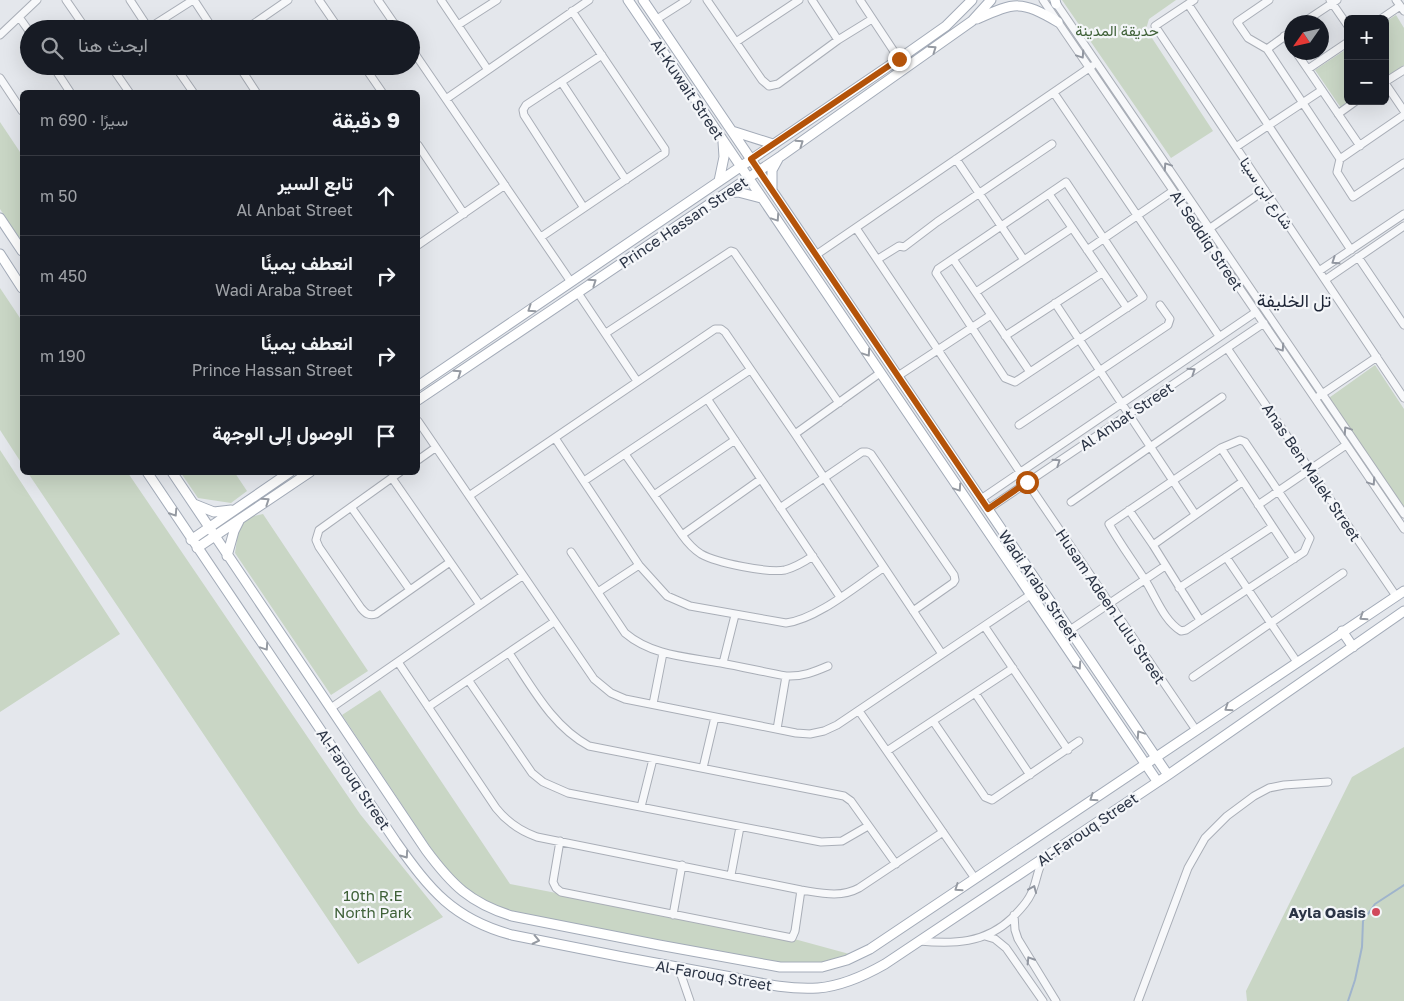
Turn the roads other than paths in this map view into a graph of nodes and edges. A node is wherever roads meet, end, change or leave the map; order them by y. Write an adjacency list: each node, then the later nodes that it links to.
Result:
1 (37, 0): 29 (street)
2 (66, 0): 33 (street)
3 (130, 0): 34 (street)
4 (193, 0): 35 (street); 36 (street)
5 (288, 0): 37 (street)
6 (319, 0): 38 (street)
7 (378, 0): 39 (street)
8 (441, 0): 43 (street)
9 (497, 0): 43 (street)
10 (589, 0): 26 (street)
11 (628, 0): 84 (main road, Al-Kuwait Street)
12 (644, 0): 40 (main road, Al-Kuwait Street)
13 (686, 0): 40 (street)
14 (707, 0): 47 (street)
15 (799, 0): 47 (street)
16 (812, 0): 46 (street)
17 (860, 0): 30 (street)
18 (972, 0): 51 (main road, Prince Hassan Street)
19 (991, 0): 41 (main road, Prince Hassan Street)
20 (1043, 0): 42 (street, Al Seddiq Street)
21 (1269, 0): 49 (street)
22 (1055, 1): 54 (street, Al Seddiq Street)
23 (1333, 1): 27 (street); 31 (street)
24 (1191, 2): 82 (street); 88 (street, شارع ابن سينا)
25 (1400, 6): 28 (street)
26 (572, 11): 50 (street); 57 (street)
27 (1314, 15)
28 (1387, 15)
29 (19, 17): 32 (street); 44 (street)
30 (872, 19): 46 (street); 51 (street)
31 (1344, 19)
32 (21, 20)
33 (80, 20)
34 (144, 20)
35 (162, 20)
36 (207, 20)
37 (259, 20)
38 (333, 20)
39 (392, 20)
40 (657, 20): 83 (main road, Al-Kuwait Street)
41 (972, 21): 42 (main road); 90 (main road, Prince Hassan Street, one-way to 41)
42 (1058, 22): 55 (street, Al Seddiq Street, one-way to 55)
43 (458, 26): 57 (street)
44 (0, 35)
45 (1284, 36): 49 (street)
46 (838, 40): 47 (street)
47 (736, 42)
48 (1344, 45): 56 (street)
49 (1267, 49): 76 (street)
50 (602, 55): 66 (street); 98 (street)
51 (899, 59): 85 (main road, Prince Hassan Street)
52 (1302, 60): 56 (street)
53 (420, 61): 75 (street)
54 (1097, 63): 55 (street); 117 (street, Al Seddiq Street, one-way to 54)
55 (1090, 68): 74 (street); 103 (street, Al Seddiq Street)
56 (1308, 69): 73 (street)
57 (488, 70): 75 (street)
58 (1404, 70): 65 (street)
59 (59, 75): 68 (street)
60 (117, 75): 69 (street)
61 (180, 75): 70 (street)
62 (245, 75): 71 (street)
63 (370, 75): 72 (street)
64 (0, 78): 78 (street)
65 (1389, 80)
66 (562, 83): 98 (street); 108 (street)
67 (1389, 89): 79 (street)
68 (69, 90)
69 (128, 90)
70 (188, 90)
71 (255, 90)
72 (381, 90)
73 (1322, 90): 76 (street); 80 (street)
74 (1054, 93): 92 (street); 111 (street)
75 (446, 99): 100 (street)
76 (1302, 104): 82 (street); 93 (street)
77 (1350, 105): 80 (street)
78 (20, 108)
79 (1404, 111)
80 (1338, 114): 87 (street)
81 (1404, 116): 87 (street)
82 (1269, 126): 88 (street); 124 (street)
83 (732, 131): 85 (main road); 91 (main road, Al-Kuwait Street)
84 (722, 139): 95 (main road, Al-Kuwait Street); 99 (main road)
85 (773, 144): 91 (main road, Prince Hassan Street)
86 (1052, 144): 105 (street)
87 (1360, 146): 93 (street)
88 (1236, 147): 102 (street, شارع ابن سينا)
89 (420, 148): 109 (street)
90 (781, 156): 96 (main road, Prince Hassan Street); 101 (main road)
91 (751, 159): 95 (main road, Prince Hassan Street); 96 (main road, Al-Kuwait Street)
92 (956, 159): 105 (street); 115 (street)
93 (1340, 159): 94 (street)
94 (1404, 163)
95 (741, 167): 97 (main road, Al-Kuwait Street); 99 (main road, Prince Hassan Street)
96 (759, 171): 97 (main road, Prince Hassan Street); 101 (main road, Wadi Araba Street)
97 (748, 178): 104 (main road, Prince Hassan Street); 107 (main road, Wadi Araba Street)
98 (626, 180): 108 (street)
99 (719, 181): 134 (main road, Prince Hassan Street)
100 (505, 185): 109 (street); 119 (street)
101 (772, 190): 126 (main road, Wadi Araba Street)
102 (1265, 190): 117 (street); 131 (street, شارع ابن سينا)
103 (1173, 191): 111 (street); 118 (street, Al Seddiq Street)
104 (725, 194): 107 (main road); 137 (main road, Prince Hassan Street, one-way to 104)
105 (979, 194): 113 (street); 128 (street)
106 (1049, 194): 113 (street); 116 (street); 120 (street)
107 (762, 198): 156 (main road, Wadi Araba Street, one-way to 156)
108 (584, 208): 119 (street)
109 (464, 214): 121 (street)
110 (1404, 214): 124 (street)
111 (1137, 215): 120 (street); 148 (street)
112 (0, 218): 122 (main road)
113 (1002, 226): 129 (street); 130 (street)
114 (1404, 226): 127 (street)
115 (856, 228): 126 (street); 128 (street)
116 (1072, 228): 123 (street); 130 (street)
117 (1209, 228): 118 (street); 160 (street, Al Seddiq Street)
118 (1202, 233): 141 (street, Al Seddiq Street)
119 (541, 237): 134 (street)
120 (1104, 238): 123 (street); 140 (street)
121 (420, 244)
122 (20, 247)
123 (1087, 250): 132 (street)
124 (1351, 250): 131 (street, one-way to 131)
125 (0, 254): 135 (main road)
126 (816, 255): 157 (main road, Wadi Araba Street)
127 (1358, 258): 133 (street); 144 (street)
128 (878, 259): 151 (street)
129 (953, 259): 136 (street); 145 (street)
130 (1024, 260): 136 (street)
131 (1319, 271): 133 (street, شارع ابن سينا)
132 (1102, 272): 138 (street); 140 (street)
133 (1325, 280): 152 (street, شارع ابن سينا)
134 (571, 282): 159 (main road, Prince Hassan Street, one-way to 159)
135 (20, 285)
136 (976, 292): 142 (street)
137 (578, 293): 146 (street); 163 (main road, Prince Hassan Street, one-way to 137)
138 (1055, 303): 147 (street); 149 (street)
139 (1160, 305): 153 (street)
140 (1126, 308): 149 (street)
141 (1256, 312): 143 (street, Al Seddiq Street); 148 (street, Al Anbat Street)
142 (991, 315): 145 (street); 147 (street)
143 (1264, 324): 150 (street, Al Anbat Street); 164 (street, Al Seddiq Street, one-way to 164)
144 (1404, 325)
145 (973, 327): 151 (street); 155 (street)
146 (606, 334): 158 (street); 166 (street)
147 (1005, 336): 155 (street)
148 (1219, 336): 167 (street, Al Anbat Street)
149 (1080, 339): 153 (street); 155 (street)
150 (1227, 348): 168 (street, Al Anbat Street, one-way to 150); 182 (street, Anas Ben Malek Street)
151 (939, 351): 157 (street); 183 (street)
152 (1377, 357): 160 (street); 162 (street, شارع ابن سينا)
153 (1099, 369): 167 (street); 171 (street)
154 (750, 370): 158 (street); 165 (street); 173 (street)
155 (1030, 372)
156 (880, 373): 166 (street); 172 (main road, Wadi Araba Street)
157 (898, 376): 169 (main road, Wadi Araba Street)
158 (637, 381): 174 (street)
159 (420, 385)
160 (1322, 394): 164 (street); 209 (street, Al Seddiq Street, one-way to 160)
161 (1222, 397): 177 (street)
162 (1404, 398)
163 (420, 399)
164 (1315, 399): 176 (street, Al Seddiq Street)
165 (708, 400): 175 (street); 180 (street)
166 (839, 403): 173 (street)
167 (1122, 403): 168 (street); 183 (street, Al Anbat Street)
168 (1129, 414): 177 (street); 194 (street, Al Anbat Street, one-way to 168)
169 (928, 420): 172 (main road); 199 (main road, Wadi Araba Street)
170 (420, 424): 178 (street)
171 (1019, 424)
172 (917, 428): 236 (main road, Wadi Araba Street, one-way to 236)
173 (795, 434): 189 (street)
174 (555, 438): 193 (street); 198 (street)
175 (735, 440): 191 (street); 197 (street)
176 (1346, 445): 182 (street); 213 (street, Al Seddiq Street, one-way to 213)
177 (1151, 446): 192 (street); 200 (street)
178 (435, 448): 181 (street); 198 (street)
179 (1221, 448): 192 (street); 195 (street); 196 (street)
180 (625, 454): 193 (street); 197 (street)
181 (420, 459)
182 (1310, 469): 196 (street); 238 (street, Anas Ben Malek Street)
183 (1020, 472): 199 (street, Al Anbat Street)
184 (149, 475): 216 (main road, Al-Farouq Street, one-way to 216)
185 (174, 475): 201 (main road, Al-Farouq Street)
186 (286, 475): 205 (main road)
187 (306, 475): 210 (main road, one-way to 187)
188 (396, 475): 190 (street)
189 (824, 477): 204 (street); 227 (street); 241 (street)
190 (392, 478): 203 (street); 224 (street)
191 (761, 478): 204 (street); 214 (street)
192 (1173, 480): 207 (street); 208 (street)
193 (584, 481): 225 (street)
194 (1027, 482): 206 (street, Al Anbat Street); 239 (street, Husam Adeen Lulu Street)
195 (1242, 482): 202 (street); 208 (street)
196 (1279, 492): 202 (street); 223 (street)
197 (654, 495): 214 (street)
198 (469, 496): 229 (street)
199 (981, 499): 206 (main road, Wadi Araba Street)
200 (1071, 502)
201 (192, 503): 205 (main road); 212 (main road, Al-Farouq Street)
202 (1258, 505): 211 (street)
203 (351, 507): 233 (street); 233 (street)
204 (780, 508): 221 (street)
205 (237, 509): 212 (main road)
206 (988, 509): 248 (main road, Wadi Araba Street)
207 (1129, 510): 217 (street); 230 (street)
208 (1195, 514): 217 (street)
209 (1404, 514)
210 (240, 519): 215 (main road); 220 (main road)
211 (1272, 527): 222 (street); 223 (street)
212 (208, 528): 215 (main road, Al-Farouq Street); 216 (main road)
213 (1404, 529)
214 (682, 535): 221 (street)
215 (214, 536): 218 (main road); 220 (main road, Al-Farouq Street)
216 (191, 540): 218 (main road, Al-Farouq Street)
217 (1153, 545): 226 (street)
218 (197, 548): 297 (main road, Al-Farouq Street, one-way to 297)
219 (571, 552): 235 (street)
220 (227, 556): 265 (main road, Al-Farouq Street)
221 (813, 556): 237 (street)
222 (1226, 558): 231 (street); 232 (street)
223 (1294, 559): 232 (street)
224 (450, 562): 233 (street); 240 (street)
225 (639, 564): 235 (street); 243 (street)
226 (1165, 566): 230 (street); 231 (street)
227 (883, 568): 237 (street); 241 (street)
228 (1342, 573): 246 (street)
229 (522, 576): 240 (street); 245 (street)
230 (1145, 580): 239 (street); 244 (street)
231 (1179, 588): 244 (street)
232 (1248, 589): 244 (street); 246 (street)
233 (410, 590)
234 (1404, 590): 238 (main road, Al-Farouq Street)
235 (598, 592): 252 (street)
236 (1030, 595): 247 (street); 276 (main road, Wadi Araba Street, one-way to 276)
237 (840, 596): 243 (street)
238 (1396, 596): 249 (main road, Al-Farouq Street, one-way to 249)
239 (1109, 603): 248 (street); 270 (street, Husam Adeen Lulu Street)
240 (480, 605): 254 (street)
241 (913, 611): 253 (street)
242 (1404, 611): 250 (main road, Al-Farouq Street)
243 (735, 615): 256 (street)
244 (1200, 620)
245 (554, 622): 251 (street); 263 (street)
246 (1271, 623): 255 (street); 260 (street)
247 (985, 627): 253 (street); 258 (street)
248 (1070, 630): 274 (main road, Wadi Araba Street, one-way to 248)
249 (1342, 631): 250 (main road); 255 (main road, Al-Farouq Street)
250 (1353, 647): 279 (main road, Al-Farouq Street)
251 (509, 653): 261 (street); 275 (street)
252 (663, 653): 256 (street); 263 (street)
253 (942, 654): 266 (street)
254 (398, 662): 264 (street); 265 (street)
255 (1297, 662): 270 (main road, Al-Farouq Street, one-way to 270)
256 (723, 663): 259 (street)
257 (828, 666): 259 (street)
258 (1013, 668): 262 (street); 272 (street)
259 (786, 676): 269 (street)
260 (1194, 677)
261 (469, 680): 264 (street); 282 (street)
262 (975, 693): 268 (street); 278 (street)
263 (653, 704): 267 (street)
264 (428, 707): 286 (street)
265 (331, 708): 291 (main road, Al-Farouq Street, one-way to 265)
266 (859, 711): 269 (street); 273 (street)
267 (715, 717): 269 (street); 277 (street)
268 (933, 721): 273 (street); 278 (street)
269 (777, 729)
270 (1196, 730): 274 (main road, Al-Farouq Street)
271 (1079, 741): 272 (street)
272 (1068, 750): 278 (street)
273 (887, 751): 285 (street)
274 (1156, 756): 276 (main road, Al-Farouq Street); 279 (main road, Wadi Araba Street)
275 (653, 759): 277 (street); 282 (street)
276 (1145, 764): 280 (main road, Wadi Araba Street); 291 (main road, Al-Farouq Street, one-way to 291)
277 (703, 768): 283 (street)
278 (1030, 775)
279 (1168, 775): 280 (main road, Al-Farouq Street)
280 (1157, 781): 287 (main road, Al-Farouq Street)
281 (1328, 782): 301 (street)
282 (641, 807): 284 (street)
283 (868, 826): 284 (street); 288 (street)
284 (740, 827): 290 (street)
285 (943, 832): 288 (street); 291 (street)
286 (560, 841): 289 (street); 293 (street)
287 (1044, 858): 294 (street, one-way to 287); 296 (main road, Al-Farouq Street)
288 (896, 864): 292 (street)
289 (682, 865): 290 (street); 293 (street)
290 (731, 875): 292 (street)
291 (974, 877)
292 (801, 890): 293 (street)
293 (673, 915)
294 (1014, 915): 295 (street); 300 (street, one-way to 294)
295 (985, 936): 296 (street); 299 (street)
296 (918, 941): 297 (main road, Al-Farouq Street)
297 (680, 969): 298 (street)
298 (690, 1001)
299 (1043, 1001)
300 (1056, 1001)
301 (1138, 1001)

